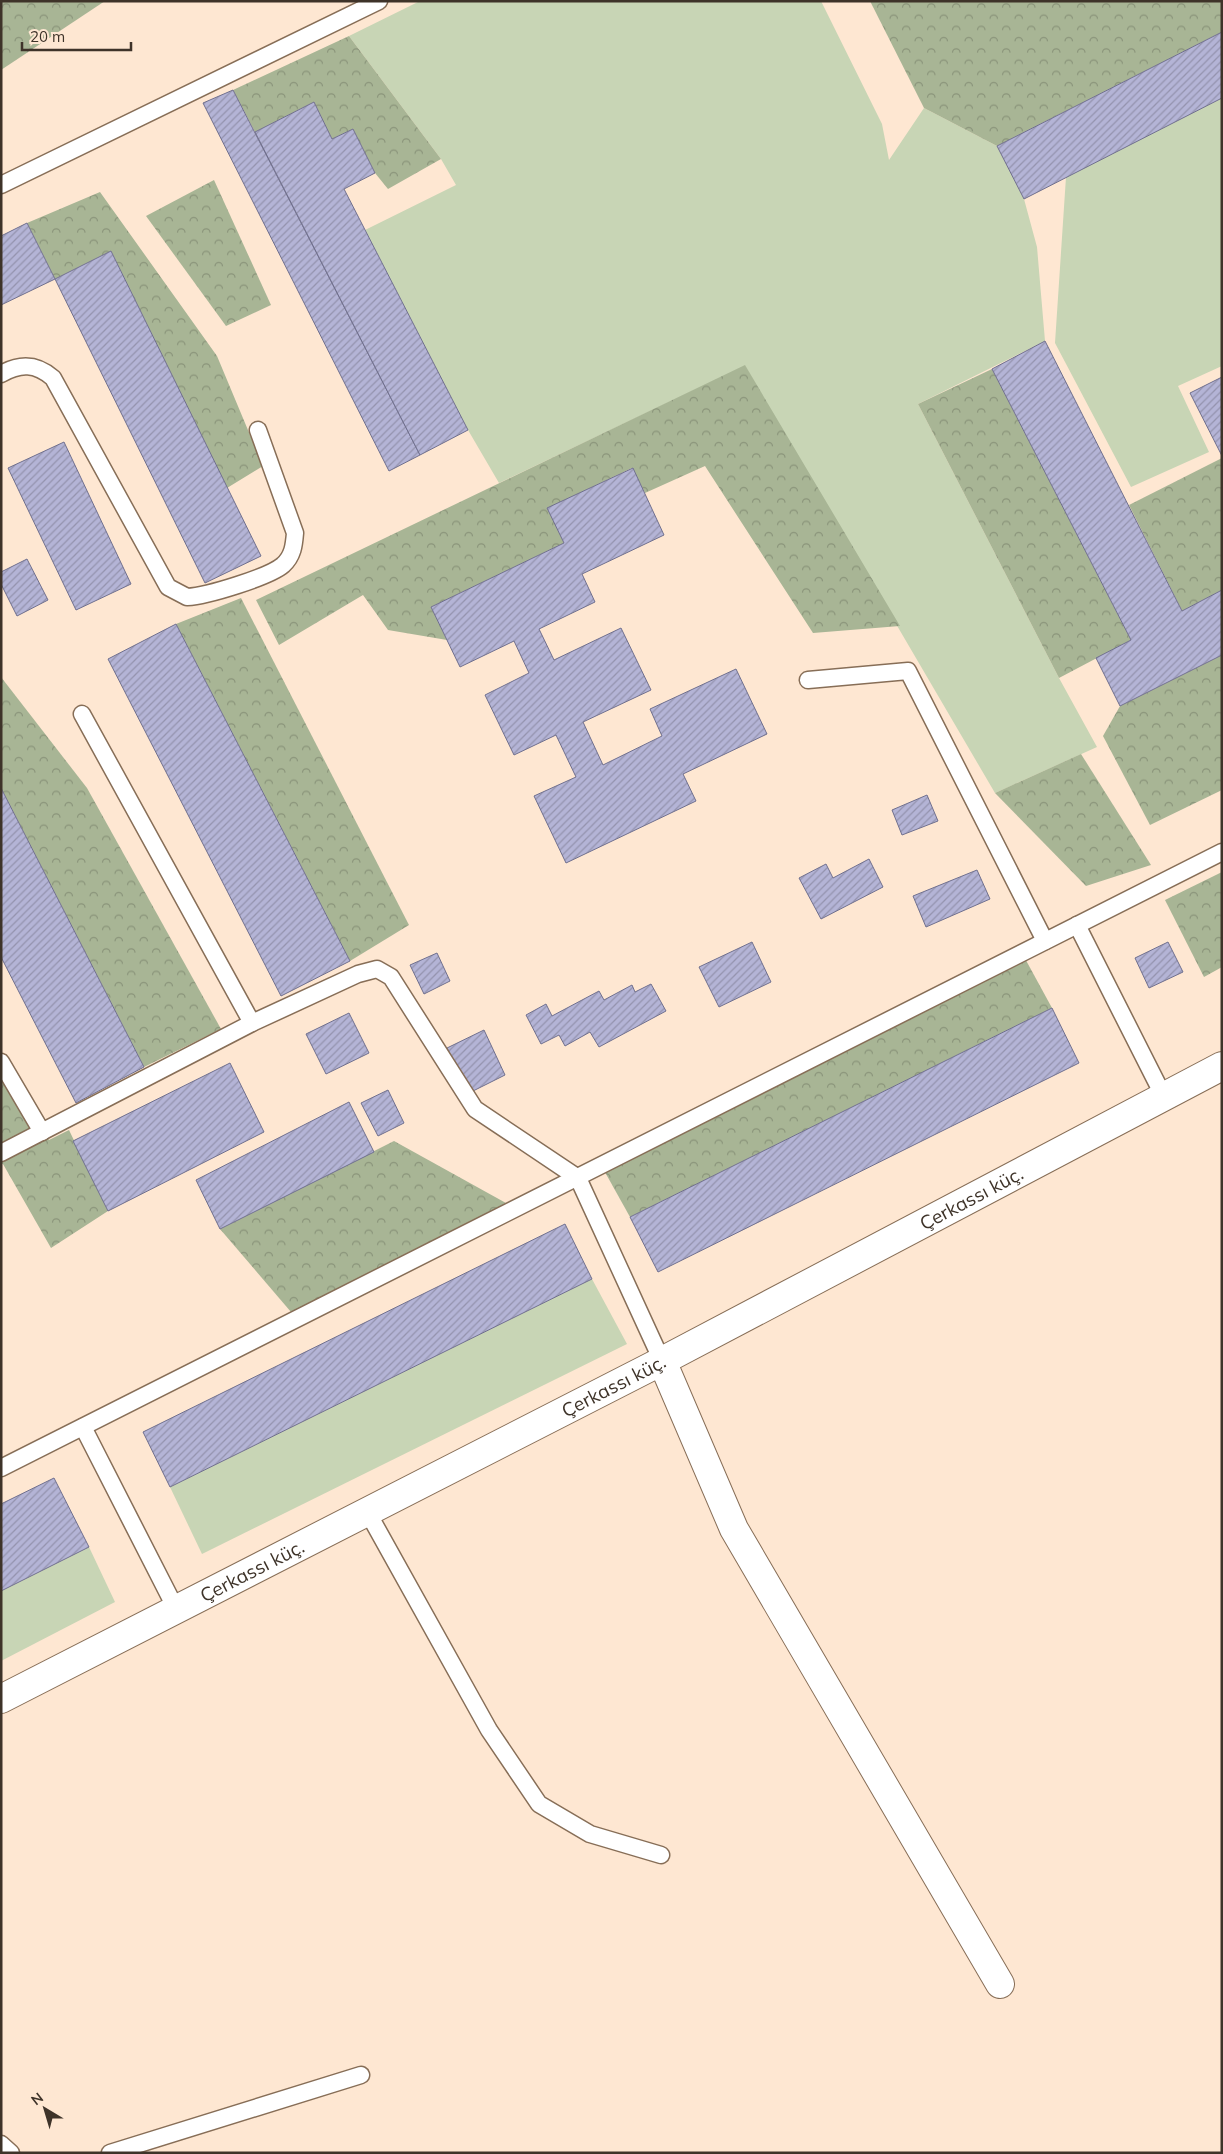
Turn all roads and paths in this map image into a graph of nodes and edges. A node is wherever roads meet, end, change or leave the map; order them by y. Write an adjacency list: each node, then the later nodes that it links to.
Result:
1 (379, 1): 2 (lane)
2 (1, 185)
3 (1, 374): 4 (lane)
4 (258, 430)
5 (808, 680): 9 (lane)
6 (82, 714): 10 (lane)
7 (1222, 852): 8 (lane)
8 (1077, 925): 9 (lane); 13 (lane)
9 (1046, 941): 16 (lane)
10 (252, 1023): 14 (lane); 16 (lane)
11 (1, 1062): 14 (lane)
12 (1222, 1066): 13 (street, Çerkassı küç.)
13 (1164, 1097): 17 (street, Çerkassı küç.)
14 (42, 1132): 15 (lane)
15 (1, 1153)
16 (578, 1178): 17 (lane); 18 (lane)
17 (662, 1361): 20 (street, Çerkassı küç.); 24 (street)
18 (83, 1427): 19 (lane); 21 (lane)
19 (1, 1468)
20 (367, 1511): 21 (street, Çerkassı küç.); 23 (lane)
21 (176, 1609): 22 (street, Çerkassı küç.)
22 (1, 1699)
23 (661, 1855)
24 (1000, 1984)
25 (361, 2075): 28 (lane)
26 (1, 2144): 27 (lane)
27 (11, 2153)
28 (110, 2153)

